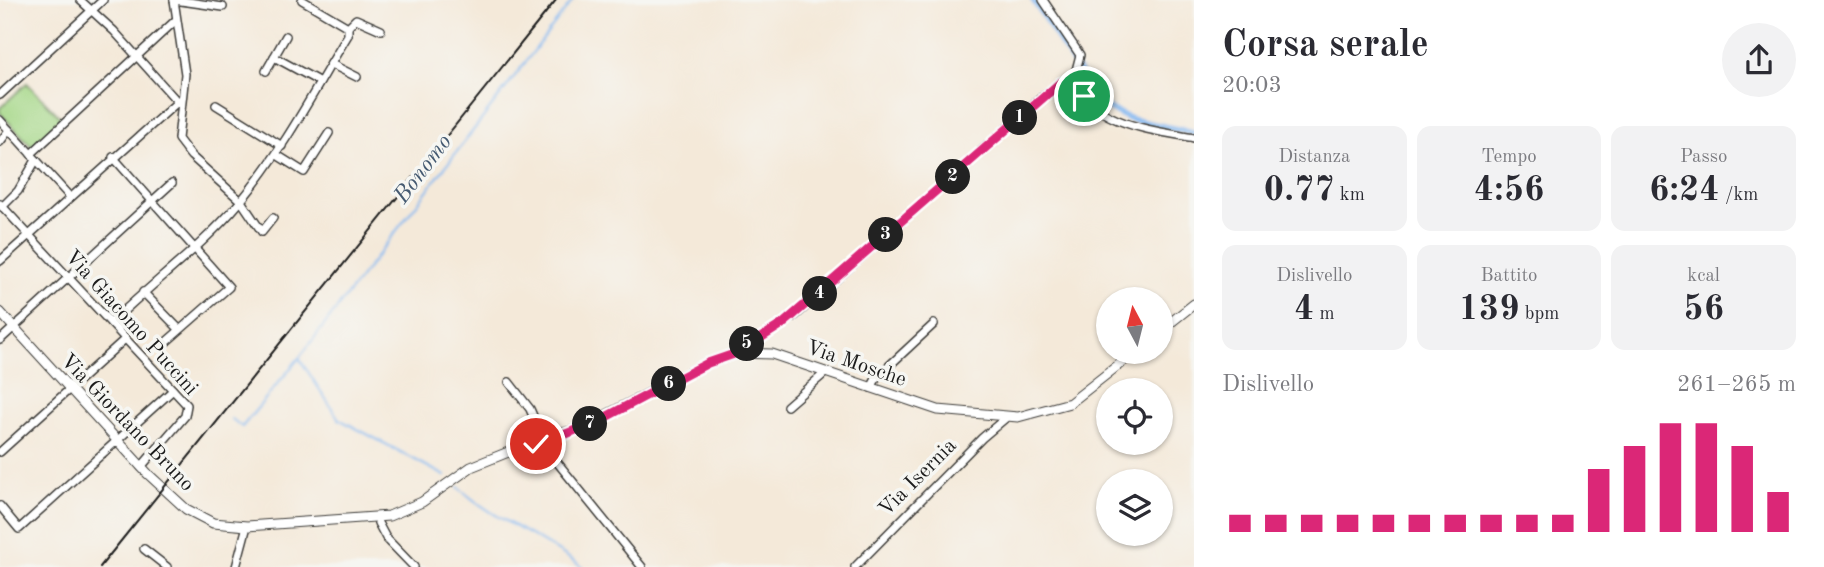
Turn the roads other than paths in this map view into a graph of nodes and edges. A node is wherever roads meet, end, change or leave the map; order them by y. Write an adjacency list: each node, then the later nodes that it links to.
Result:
1 (80, 0): 7 (street)
2 (103, 0): 7 (street)
3 (174, 0): 6 (street); 8 (street)
4 (302, 0): 9 (street)
5 (1043, 0): 16 (street)
6 (223, 7)
7 (90, 12): 13 (street); 19 (street)
8 (176, 20): 13 (street); 20 (street)
9 (348, 27): 10 (street); 14 (street)
10 (381, 30)
11 (286, 36): 12 (street)
12 (274, 57): 15 (street); 18 (street)
13 (137, 58): 20 (street); 29 (street)
14 (331, 64): 17 (street); 18 (street)
15 (267, 71)
16 (1076, 71): 25 (street); 52 (street)
17 (357, 77)
18 (320, 82): 27 (street)
19 (0, 95)
20 (179, 99): 30 (street); 34 (street)
21 (216, 105): 27 (street)
22 (0, 120): 23 (street)
23 (9, 130): 26 (street); 29 (street)
24 (329, 133): 28 (street)
25 (1194, 138)
26 (0, 142)
27 (282, 146): 28 (street)
28 (277, 155): 34 (street)
29 (34, 157): 32 (street); 35 (street)
30 (113, 157): 32 (street); 33 (street)
31 (172, 183): 33 (street)
32 (70, 197): 37 (street)
33 (153, 201): 38 (street); 40 (street)
34 (242, 201): 36 (street); 38 (street)
35 (1, 206): 37 (street, Via Giacomo Puccini)
36 (273, 218)
37 (29, 235): 39 (street); 40 (street, Via Giacomo Puccini)
38 (195, 248): 41 (street); 48 (street)
39 (0, 261)
40 (67, 278): 45 (street, Via Giacomo Puccini); 47 (street)
41 (143, 292): 45 (street); 48 (street)
42 (1194, 304): 44 (main road)
43 (0, 312): 47 (main road, Via Giordano Bruno)
44 (1173, 321)
45 (111, 323): 49 (street, Via Giacomo Puccini)
46 (934, 324): 57 (street)
47 (14, 327): 50 (street); 56 (main road, Via Giordano Bruno)
48 (180, 329): 51 (street)
49 (125, 339): 56 (street); 58 (street, Via Giacomo Puccini)
50 (0, 340)
51 (165, 343)
52 (737, 353): 54 (main road, Via Mosche); 61 (main road, Via Mosche)
53 (1120, 364): 60 (main road, Via Mosche)
54 (825, 373): 57 (main road, Via Mosche); 59 (street)
55 (509, 382): 61 (street)
56 (69, 388): 62 (main road, Via Giordano Bruno); 63 (street)
57 (871, 388): 60 (main road, Via Mosche)
58 (173, 390): 62 (street); 64 (street, Via Giacomo Puccini)
59 (787, 406)
60 (1008, 416): 73 (street, Via Isernia)
61 (544, 440): 67 (main road, Via Mosche); 72 (street)
62 (117, 441): 64 (main road, Via Giordano Bruno); 65 (street)
63 (0, 452)
64 (141, 467): 67 (main road, Via Giordano Bruno)
65 (0, 506)
66 (378, 523): 71 (street)
67 (247, 526): 70 (street)
68 (144, 549): 69 (street)
69 (167, 567)
70 (236, 567)
71 (414, 567)
72 (642, 567)
73 (855, 567)

